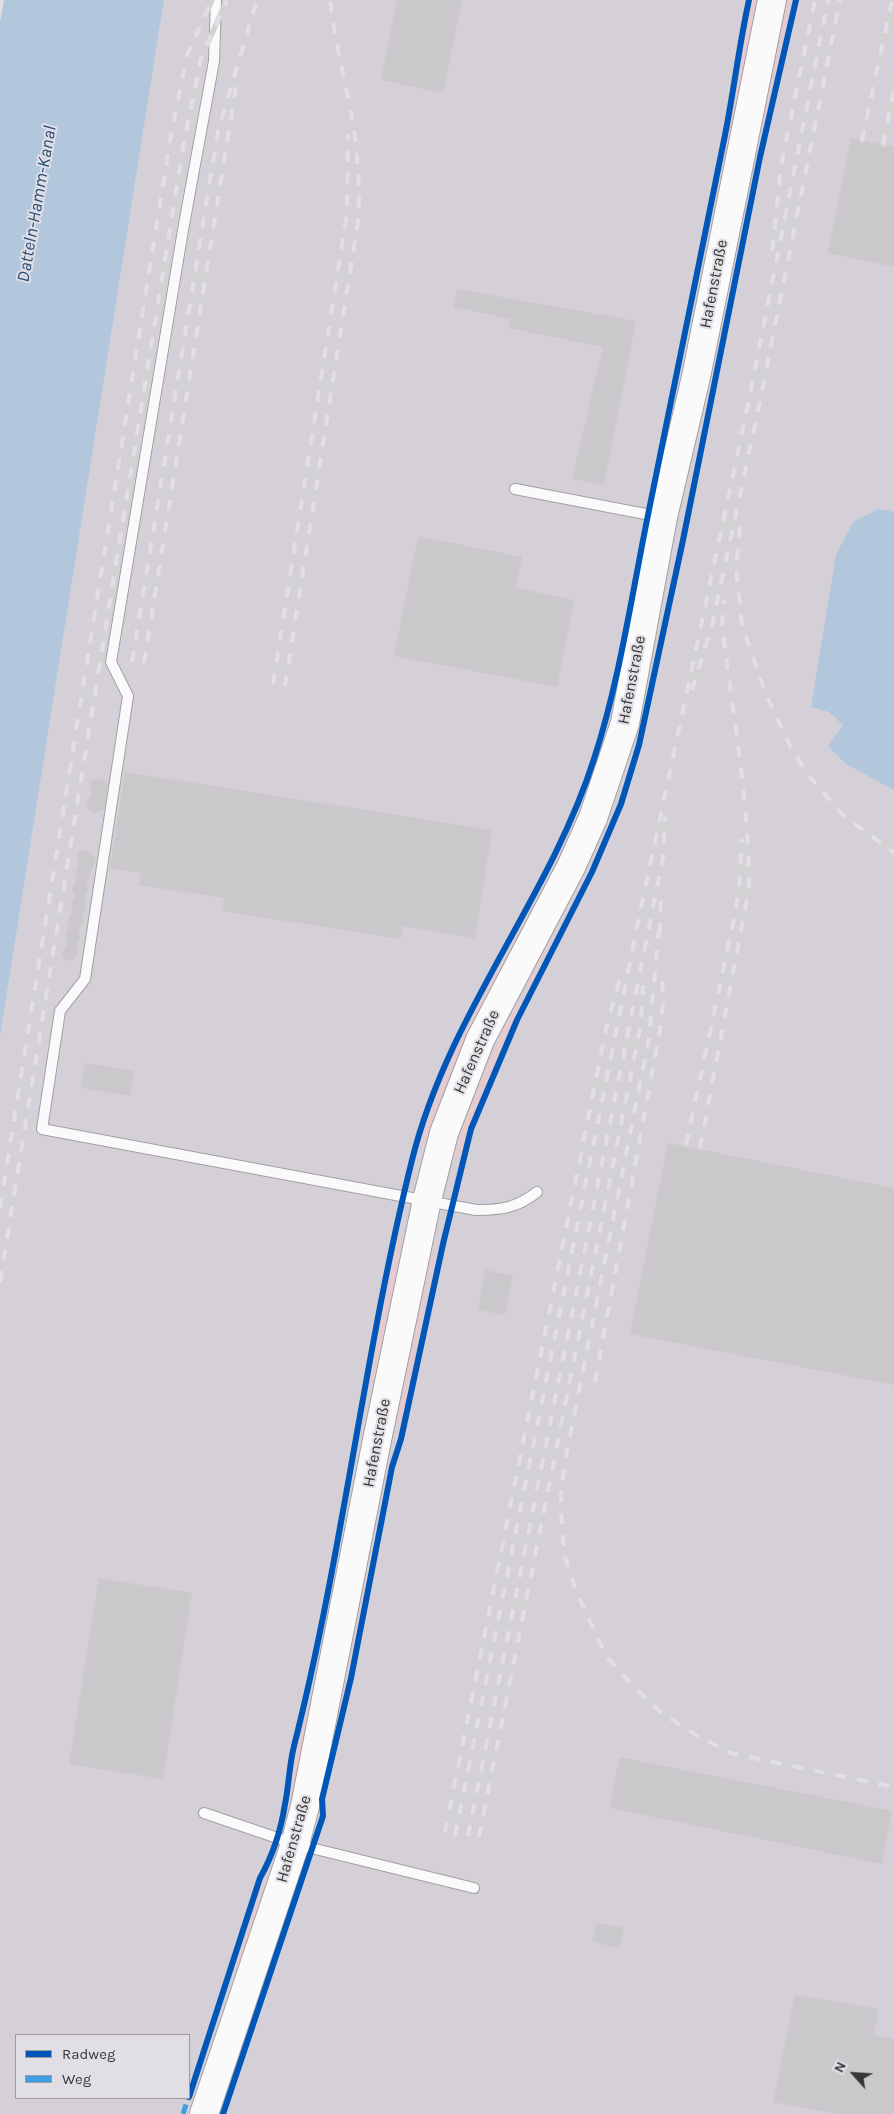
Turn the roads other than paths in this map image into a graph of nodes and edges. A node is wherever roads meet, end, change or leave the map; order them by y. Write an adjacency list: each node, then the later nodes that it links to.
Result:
1 (216, 0): 6 (lane)
2 (772, 0): 4 (street, Hafenstraße)
3 (515, 489): 4 (lane)
4 (663, 517): 6 (street, Hafenstraße)
5 (537, 1192): 6 (lane)
6 (427, 1200): 8 (street, Hafenstraße)
7 (204, 1813): 8 (lane)
8 (296, 1844): 9 (lane); 10 (street, Hafenstraße)
9 (474, 1888)
10 (204, 2114)

